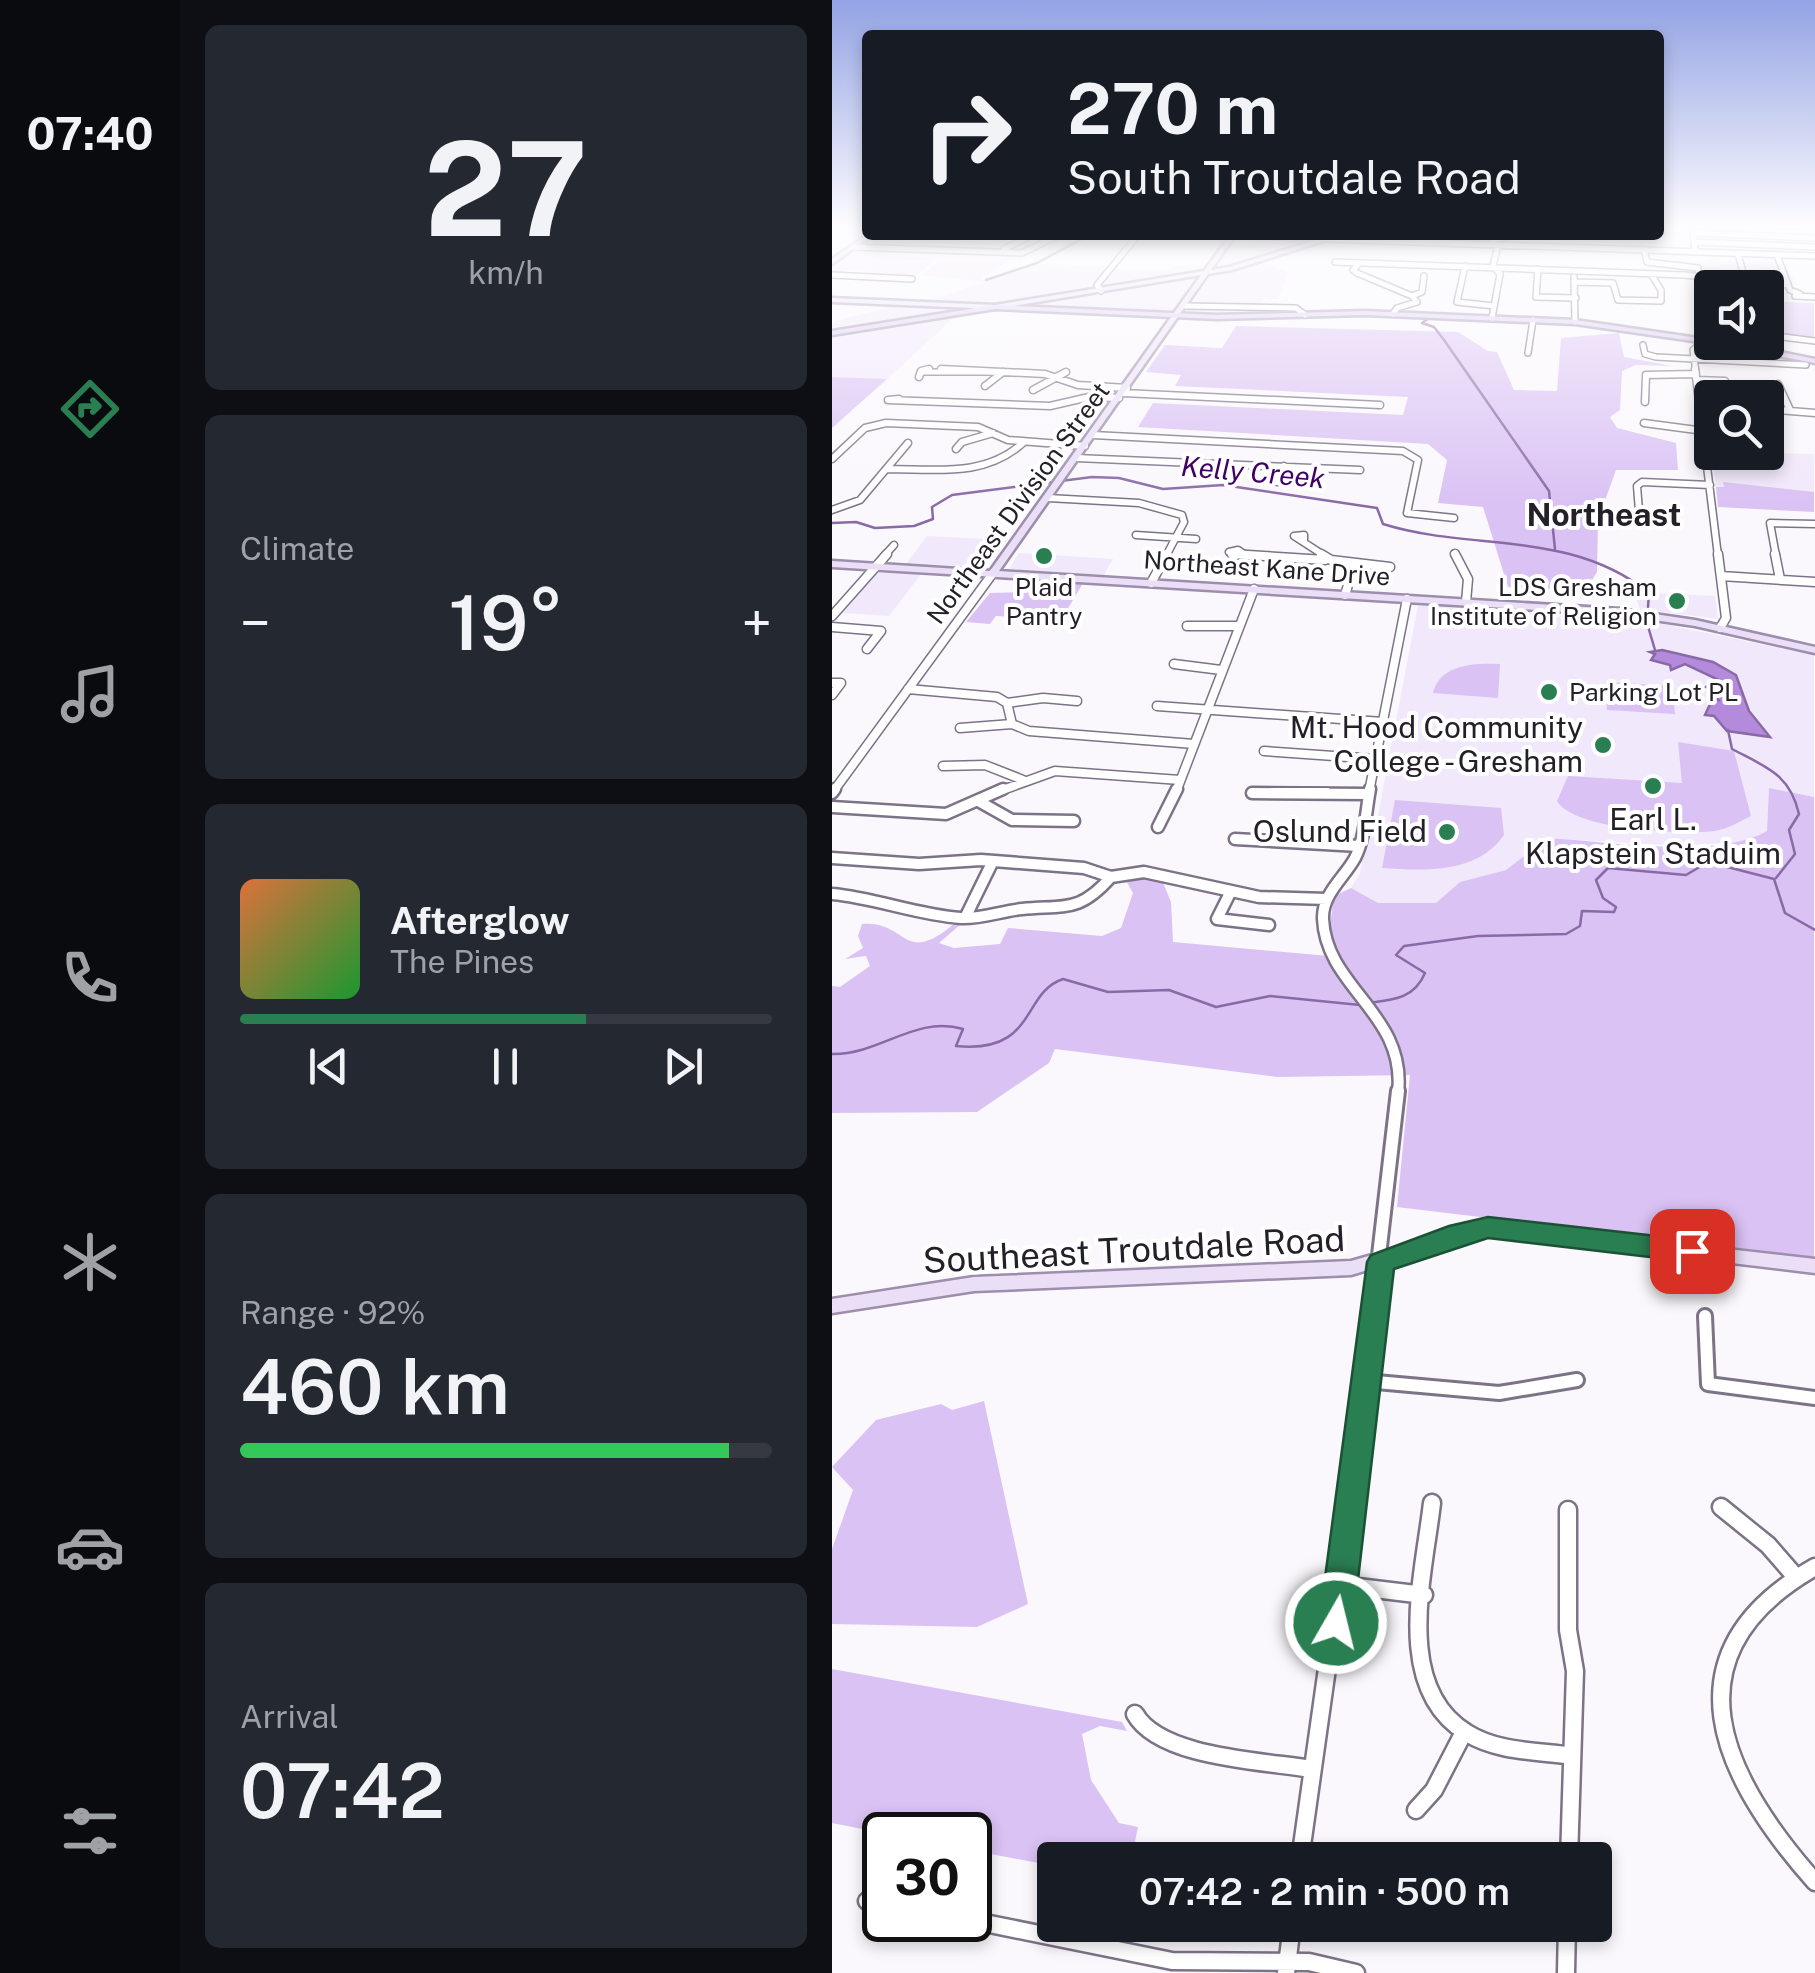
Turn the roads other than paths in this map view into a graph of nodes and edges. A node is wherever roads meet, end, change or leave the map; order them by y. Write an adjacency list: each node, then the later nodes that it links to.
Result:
1 (910, 319): 6 (highway)
2 (1177, 319): 27 (main road, Northeast Division Street)
3 (1514, 319): 4 (highway)
4 (1533, 320): 5 (highway); 11 (street)
5 (1575, 322): 8 (highway)
6 (832, 333)
7 (1784, 337): 9 (street)
8 (1694, 338)
9 (1814, 341)
10 (1643, 345): 13 (street)
11 (1528, 352)
12 (1784, 357): 16 (highway)
13 (1694, 358)
14 (1694, 360): 20 (street)
15 (1740, 360): 16 (street)
16 (1810, 363)
17 (1004, 372): 19 (street); 21 (street); 24 (street)
18 (1066, 372): 21 (street)
19 (919, 377)
20 (1696, 377): 22 (street); 23 (street); 29 (street)
21 (1058, 378): 25 (street); 27 (street)
22 (1696, 380)
23 (1718, 380)
24 (985, 386)
25 (1033, 390)
26 (1784, 390): 32 (street)
27 (1123, 393): 28 (street); 30 (street); 37 (main road, Northeast Division Street)
28 (899, 399)
29 (1646, 402)
30 (1380, 405)
31 (1784, 410): 32 (street)
32 (1790, 410): 33 (street)
33 (1814, 413)
34 (1644, 422): 36 (street)
35 (994, 433): 38 (street); 41 (street); 43 (street)
36 (1694, 433)
37 (1093, 435): 40 (main road, Northeast Division Street); 53 (street)
38 (1024, 442): 40 (street); 45 (street)
39 (908, 443): 45 (street)
40 (1085, 446): 42 (main road, Northeast Division Street)
41 (956, 449)
42 (1076, 458): 44 (street); 50 (main road, Northeast Division Street)
43 (832, 459)
44 (1284, 466): 46 (street); 48 (street)
45 (887, 469): 51 (street)
46 (1360, 470)
47 (1709, 470): 49 (street)
48 (1277, 482)
49 (1710, 485): 52 (street); 70 (street)
50 (1048, 498): 56 (street); 69 (main road, Northeast Division Street)
51 (832, 510)
52 (1640, 511)
53 (1454, 518)
54 (1814, 524): 71 (street)
55 (1136, 536): 56 (street)
56 (1175, 538): 57 (street); 73 (street)
57 (1196, 539)
58 (1304, 541): 60 (street)
59 (894, 544): 67 (street)
60 (1318, 554): 63 (street); 64 (street)
61 (1455, 554): 77 (street)
62 (1245, 555): 63 (street)
63 (1295, 558): 64 (street)
64 (1331, 560): 66 (street)
65 (832, 564): 67 (main road, Northeast Kane Drive)
66 (1354, 565): 68 (street); 75 (street)
67 (874, 566): 69 (main road, Northeast Kane Drive); 78 (street)
68 (1390, 567)
69 (993, 573): 73 (main road, Northeast Kane Drive); 88 (street, Northeast Division Street)
70 (1722, 576): 71 (street); 82 (street)
71 (1780, 580): 72 (street)
72 (1814, 582)
73 (1151, 583): 74 (main road, Northeast Kane Drive)
74 (1254, 589): 75 (main road, Northeast Kane Drive); 80 (street)
75 (1345, 595): 76 (main road, Northeast Kane Drive)
76 (1407, 599): 77 (main road, Northeast Kane Drive); 94 (street)
77 (1466, 602): 82 (main road, Northeast Kane Drive)
78 (832, 616)
79 (1187, 626): 80 (street)
80 (1237, 626): 86 (street)
81 (832, 628): 83 (street)
82 (1720, 628): 84 (main road, Northeast Kane Drive)
83 (867, 649)
84 (1814, 650)
85 (1174, 664): 86 (street)
86 (1222, 670): 93 (street)
87 (832, 683): 89 (street)
88 (908, 689): 91 (street); 103 (street, Northeast Division Street)
89 (832, 695)
90 (1078, 701): 91 (street)
91 (1007, 703): 95 (street)
92 (1156, 706): 93 (street)
93 (1206, 710): 94 (street); 97 (street)
94 (1383, 722): 99 (street)
95 (1012, 724): 96 (street); 97 (street)
96 (960, 728)
97 (1194, 744): 102 (street)
98 (1264, 751): 99 (street)
99 (1376, 758): 105 (street)
100 (943, 766): 101 (street)
101 (1022, 780): 102 (street); 106 (street)
102 (1180, 780): 109 (street)
103 (832, 793)
104 (1252, 793): 105 (street)
105 (1368, 794): 111 (street)
106 (980, 802): 107 (street); 108 (street)
107 (832, 808)
108 (1074, 821)
109 (1158, 827)
110 (1236, 840): 111 (street)
111 (1359, 846): 118 (street)
112 (836, 858): 113 (street); 114 (street)
113 (993, 861): 115 (street); 119 (street)
114 (832, 870)
115 (1111, 877): 116 (street); 119 (street)
116 (1231, 891): 118 (street); 120 (street)
117 (832, 894): 119 (street)
118 (1326, 899): 121 (street)
119 (965, 918)
120 (1268, 925)
121 (1380, 1262): 122 (main road, Southeast Troutdale Road); 123 (main road, Southeast Troutdale Road); 125 (street)
122 (1814, 1266)
123 (832, 1306)
124 (1705, 1316): 127 (street)
125 (1366, 1380): 126 (street); 133 (street)
126 (1577, 1380)
127 (1814, 1398)
128 (1432, 1503): 134 (street)
129 (1722, 1507): 132 (street)
130 (1568, 1510): 137 (street)
131 (1814, 1567): 132 (street)
132 (1794, 1576): 142 (street)
133 (1341, 1586): 134 (street); 138 (street)
134 (1424, 1596): 136 (street)
135 (1135, 1714): 138 (street)
136 (1464, 1732): 137 (street); 139 (street)
137 (1572, 1756): 141 (street)
138 (1312, 1769): 140 (street)
139 (1416, 1810)
140 (1302, 1842)
141 (1570, 1842)
142 (1814, 1882)
143 (992, 1925): 146 (street)
144 (1290, 1942): 147 (street)
145 (1567, 1942): 149 (street)
146 (1171, 1967): 147 (street)
147 (1287, 1967): 148 (street)
148 (1356, 1973)
149 (1566, 1973)

